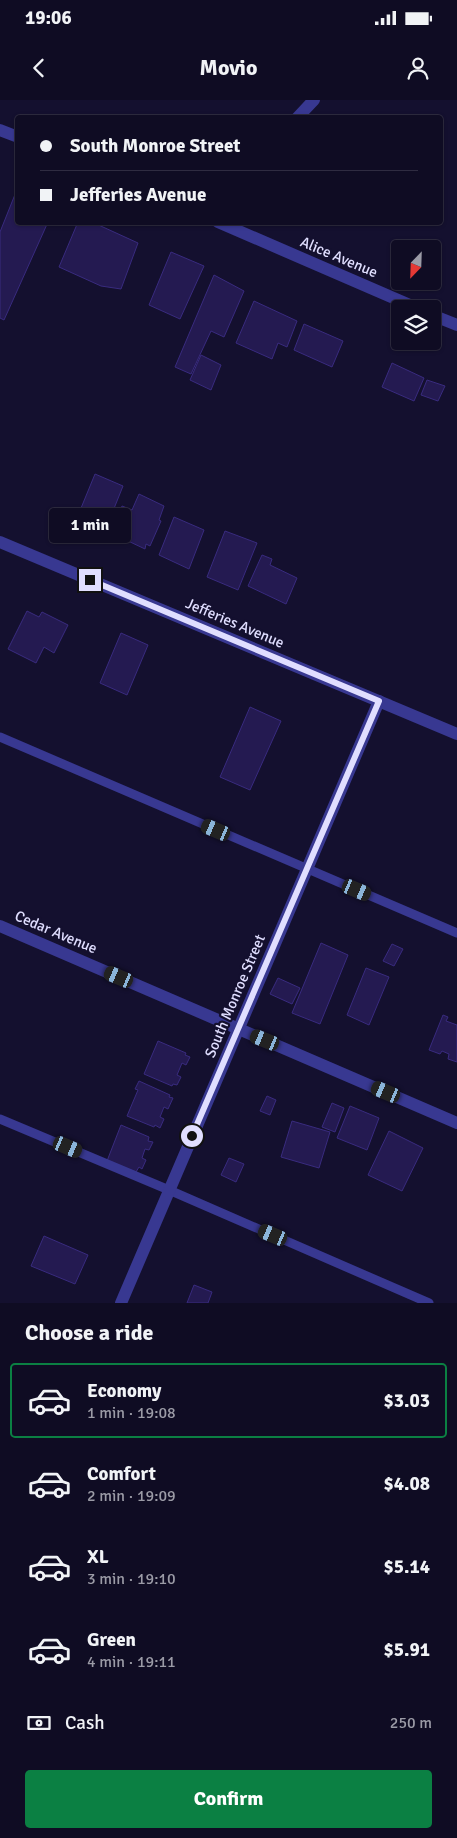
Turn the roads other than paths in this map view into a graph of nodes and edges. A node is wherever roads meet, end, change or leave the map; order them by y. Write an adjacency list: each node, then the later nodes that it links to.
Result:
1 (314, 100): 2 (street)
2 (300, 115)
3 (0, 130): 4 (street)
4 (15, 136)
5 (243, 227): 6 (street, Alice Avenue)
6 (400, 300)
7 (441, 318): 8 (street)
8 (457, 325)
9 (0, 542): 10 (street, Jefferies Avenue)
10 (379, 701): 11 (street, Jefferies Avenue); 13 (street, South Monroe Street)
11 (457, 734)
12 (0, 737): 13 (lane)
13 (307, 869): 15 (lane); 16 (street, South Monroe Street)
14 (0, 926): 16 (street, Cedar Avenue)
15 (457, 933)
16 (238, 1029): 18 (street, Cedar Avenue); 19 (street, South Monroe Street)
17 (0, 1119): 19 (lane)
18 (457, 1122)
19 (169, 1190): 20 (street, South Monroe Street); 21 (lane)
20 (121, 1303)
21 (429, 1303)

